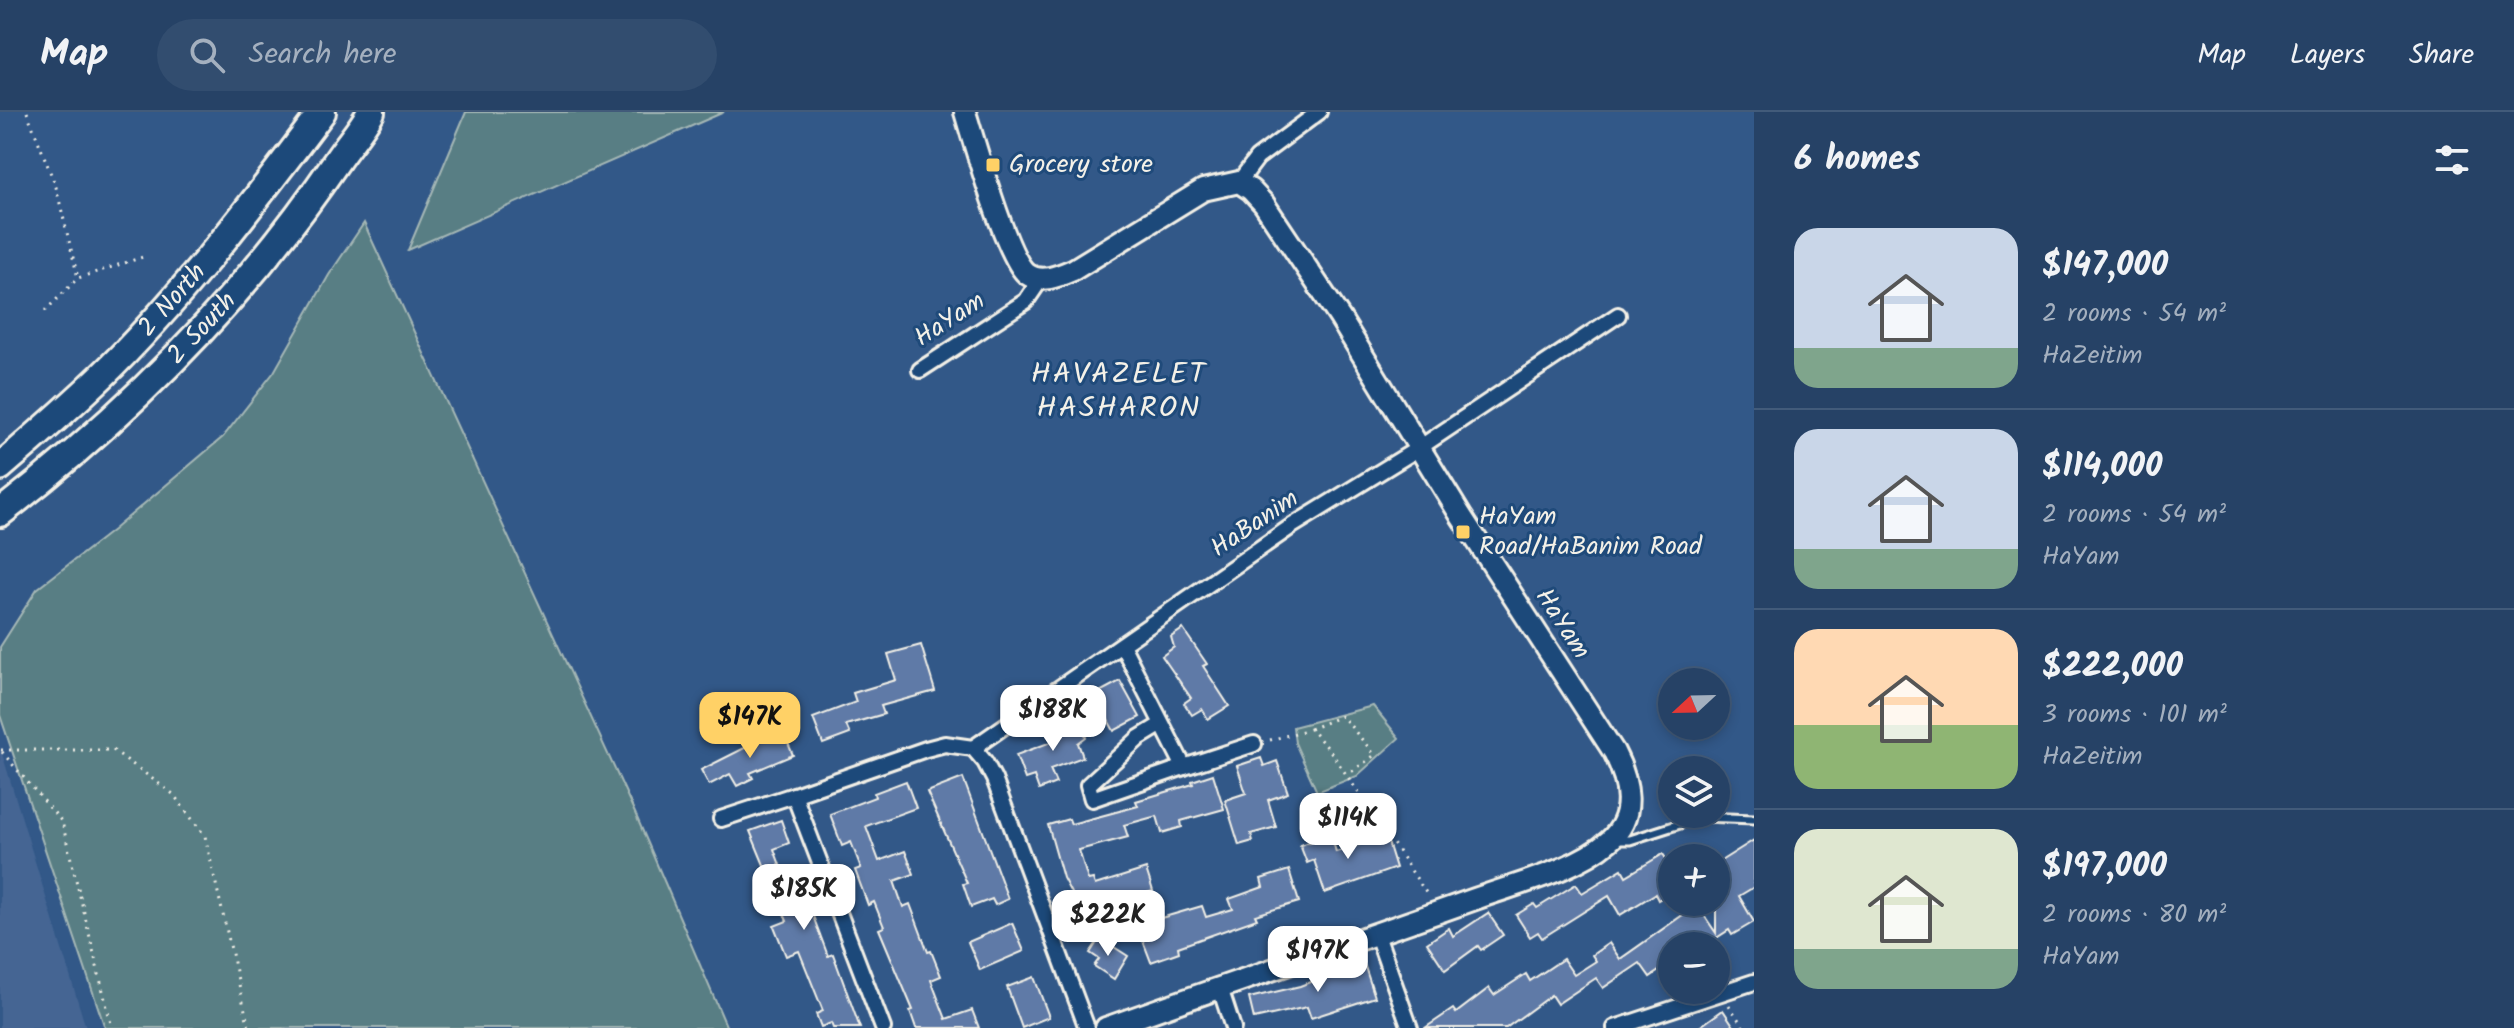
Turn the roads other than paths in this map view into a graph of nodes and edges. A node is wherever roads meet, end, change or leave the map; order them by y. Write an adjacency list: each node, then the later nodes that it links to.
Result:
1 (322, 112): 10 (highway, 2 North)
2 (965, 112): 6 (street)
3 (1319, 112): 5 (street)
4 (370, 115): 11 (highway, 2 South)
5 (1239, 182): 6 (street, HaYam); 9 (street, HaYam)
6 (1041, 279): 8 (street, HaYam)
7 (1618, 315): 9 (street, HaBanim)
8 (920, 370)
9 (1419, 448): 12 (street, HaBanim); 20 (street, HaYam)
10 (0, 467)
11 (0, 513)
12 (1122, 645): 13 (street); 15 (street, HaBanim)
13 (1162, 724): 16 (street); 16 (street)
14 (1254, 744): 16 (street)
15 (973, 748): 17 (street); 25 (street)
16 (1184, 767)
17 (794, 795): 18 (street); 24 (street)
18 (721, 819)
19 (1754, 819): 20 (lane)
20 (1610, 841): 21 (street)
21 (1377, 935): 23 (street); 28 (street)
22 (1754, 982): 29 (street)
23 (1220, 988): 26 (street); 27 (street)
24 (883, 1028)
25 (1087, 1028)
26 (1106, 1028)
27 (1233, 1028)
28 (1410, 1028)
29 (1615, 1028)

